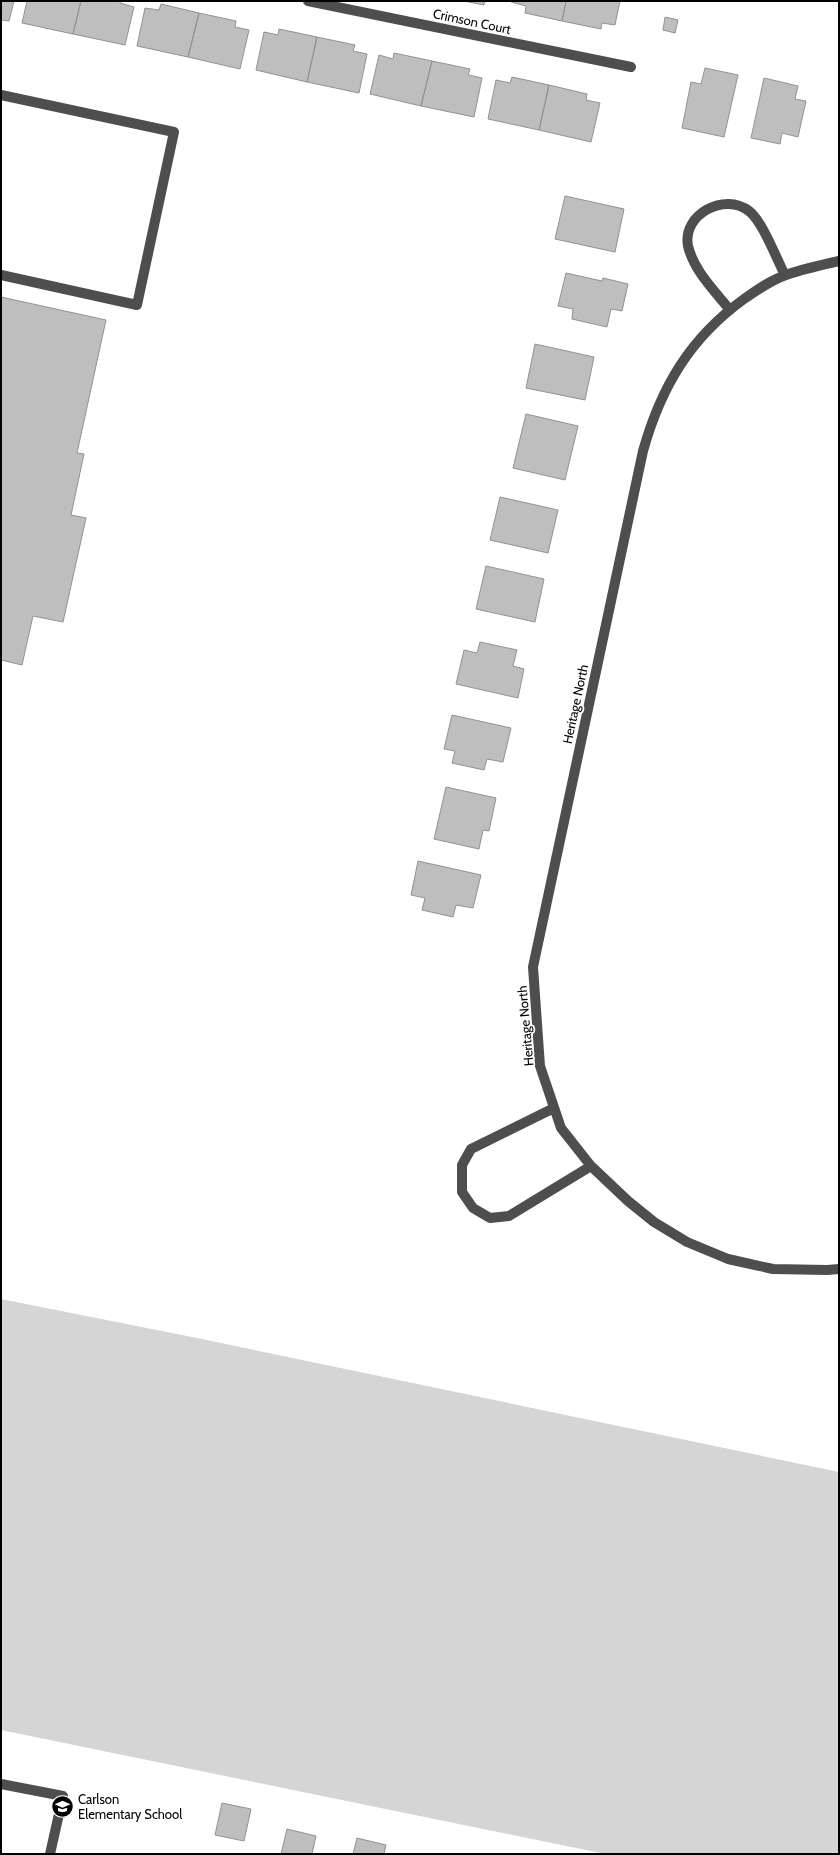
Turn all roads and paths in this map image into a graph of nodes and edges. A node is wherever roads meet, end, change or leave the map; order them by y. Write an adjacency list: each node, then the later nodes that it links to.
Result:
1 (308, 1): 2 (street, Crimson Court)
2 (631, 67)
3 (1, 95): 5 (street)
4 (839, 261): 6 (street, Heritage North)
5 (1, 275)
6 (785, 275): 7 (street, Heritage North); 7 (street)
7 (730, 310): 8 (street, Heritage North)
8 (554, 1108): 9 (street, Heritage North); 9 (street)
9 (591, 1166): 10 (street, Heritage North)
10 (839, 1269)
11 (1, 1784): 12 (street)
12 (50, 1854)

